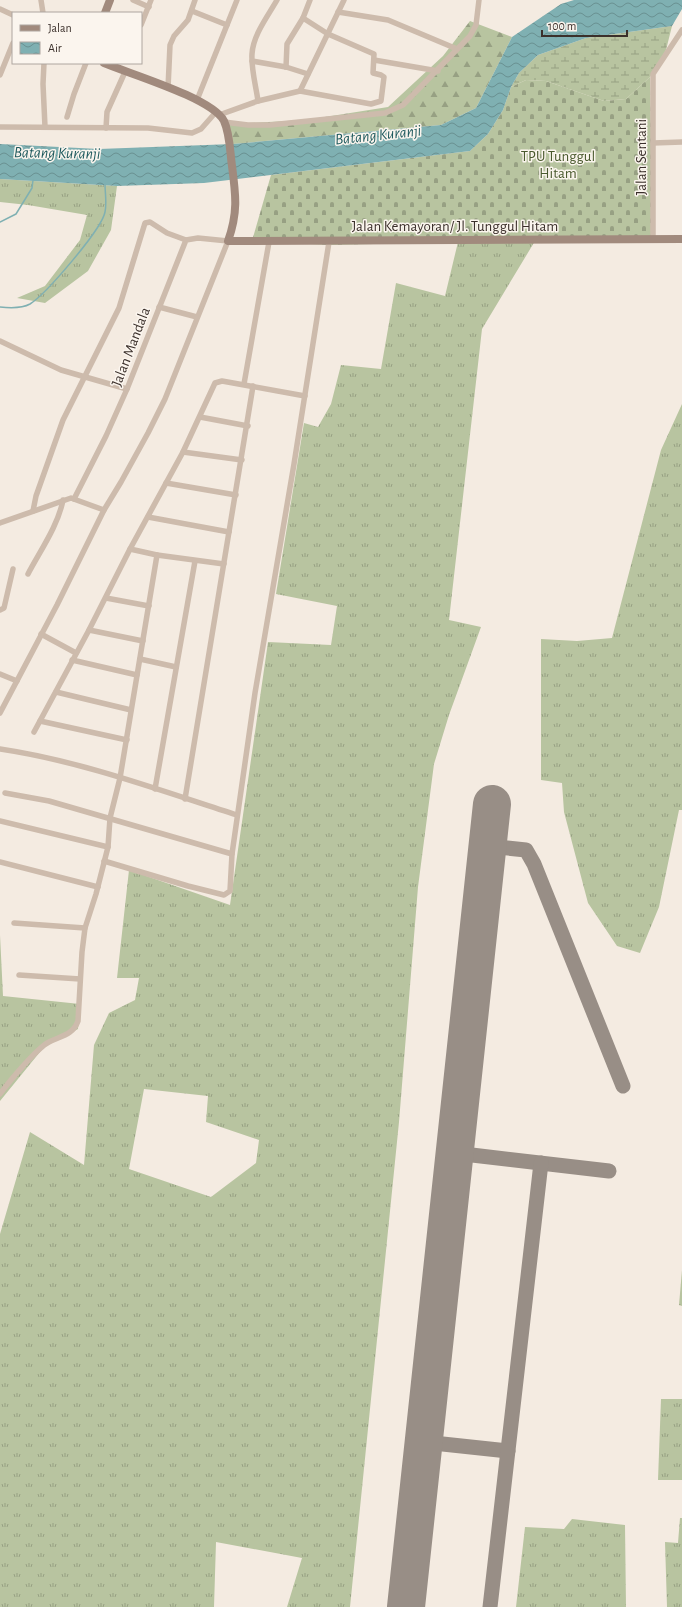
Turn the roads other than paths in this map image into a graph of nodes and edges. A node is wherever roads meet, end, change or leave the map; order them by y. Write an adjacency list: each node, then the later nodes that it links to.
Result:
1 (41, 0): 14 (street)
2 (110, 0): 15 (street)
3 (133, 0): 11 (street)
4 (151, 0): 11 (street)
5 (195, 0): 13 (street)
6 (237, 0): 20 (street)
7 (277, 0): 26 (street)
8 (310, 0): 18 (street)
9 (344, 0): 16 (street)
10 (479, 0): 24 (street)
11 (149, 7): 19 (street)
12 (0, 8): 17 (street)
13 (192, 11): 20 (street); 35 (street)
14 (43, 12)
15 (106, 12)
16 (338, 12): 22 (street); 24 (street)
17 (12, 14)
18 (303, 18): 22 (street); 30 (street)
19 (142, 22)
20 (227, 25): 37 (street)
21 (682, 30): 46 (street, Jalan Sentani)
22 (328, 34): 25 (street); 33 (street)
23 (12, 45): 34 (street)
24 (457, 49): 31 (street)
25 (374, 60): 31 (street); 36 (street)
26 (252, 61): 30 (street); 38 (street)
27 (44, 64): 43 (street)
28 (86, 64): 40 (street)
29 (106, 64): 32 (street)
30 (286, 67): 33 (street)
31 (438, 70): 41 (street)
32 (125, 72): 35 (street); 44 (street)
33 (308, 74): 36 (street)
34 (0, 75)
35 (168, 88): 37 (street)
36 (300, 91): 38 (street)
37 (197, 100): 39 (street)
38 (258, 101): 39 (street)
39 (218, 114): 41 (street); 44 (street)
40 (67, 117)
41 (224, 122): 50 (street)
42 (0, 127): 43 (street)
43 (45, 127): 44 (street)
44 (106, 128)
45 (682, 142): 46 (street)
46 (653, 143): 47 (street, Jalan Sentani)
47 (653, 239): 48 (street, Jalan Kemayoran/ Jl. Tunggul Hitam); 52 (street, Jalan Kemayoran/ Jl. Tunggul Hitam)
48 (682, 239)
49 (186, 240): 50 (street); 53 (street, Jalan Mandala); 56 (street)
50 (228, 242): 51 (street, Jalan Kemayoran/ Jl. Tunggul Hitam); 54 (street)
51 (269, 242): 52 (street, Jalan Kemayoran/ Jl. Tunggul Hitam); 57 (street)
52 (329, 242): 60 (street)
53 (159, 307): 54 (street); 59 (street, Jalan Mandala)
54 (197, 317): 69 (street)
55 (0, 341): 56 (street)
56 (83, 378): 59 (street); 70 (street)
57 (244, 384): 58 (street); 61 (street)
58 (253, 386): 60 (street); 62 (street)
59 (128, 390): 67 (street, Jalan Mandala)
60 (305, 396): 104 (street)
61 (200, 417): 62 (street); 63 (street)
62 (248, 426): 64 (street)
63 (183, 452): 64 (street); 65 (street)
64 (242, 460): 66 (street)
65 (166, 483): 66 (street); 71 (street)
66 (236, 495): 73 (street)
67 (74, 499): 68 (street); 69 (street)
68 (64, 500): 70 (street); 79 (street)
69 (104, 510): 84 (street)
70 (33, 511): 72 (street)
71 (148, 517): 73 (street); 74 (street)
72 (0, 523)
73 (229, 532): 77 (street)
74 (130, 548): 75 (street); 80 (street)
75 (157, 555): 76 (street); 81 (street)
76 (195, 561): 77 (street); 89 (street)
77 (224, 564): 103 (street)
78 (13, 569): 82 (street)
79 (28, 574)
80 (106, 598): 81 (street); 83 (street)
81 (149, 606): 85 (street)
82 (0, 610)
83 (89, 630): 85 (street); 86 (street)
84 (41, 634): 86 (street); 92 (street)
85 (143, 641): 87 (street)
86 (76, 653): 88 (street)
87 (140, 658): 89 (street); 91 (street)
88 (72, 660): 91 (street); 93 (street)
89 (176, 667): 101 (street)
90 (0, 674): 92 (street)
91 (137, 675): 94 (street)
92 (17, 681): 95 (street)
93 (56, 692): 94 (street); 96 (street)
94 (131, 710): 98 (street)
95 (0, 713)
96 (40, 721): 97 (street); 98 (street)
97 (34, 732)
98 (127, 740): 100 (street)
99 (0, 749): 100 (street)
100 (120, 778): 101 (street); 105 (street)
101 (155, 789): 103 (street)
102 (5, 793): 105 (street)
103 (186, 799): 104 (street)
104 (237, 815): 108 (street)
105 (110, 818): 107 (street); 108 (street)
106 (0, 821): 107 (street)
107 (108, 847): 109 (street)
108 (232, 854): 109 (street)
109 (104, 861): 111 (street)
110 (0, 862): 111 (street)
111 (98, 887): 113 (street)
112 (14, 923): 113 (street)
113 (85, 928): 115 (street)
114 (19, 975): 115 (street)
115 (80, 979): 116 (street)
116 (0, 1094)

